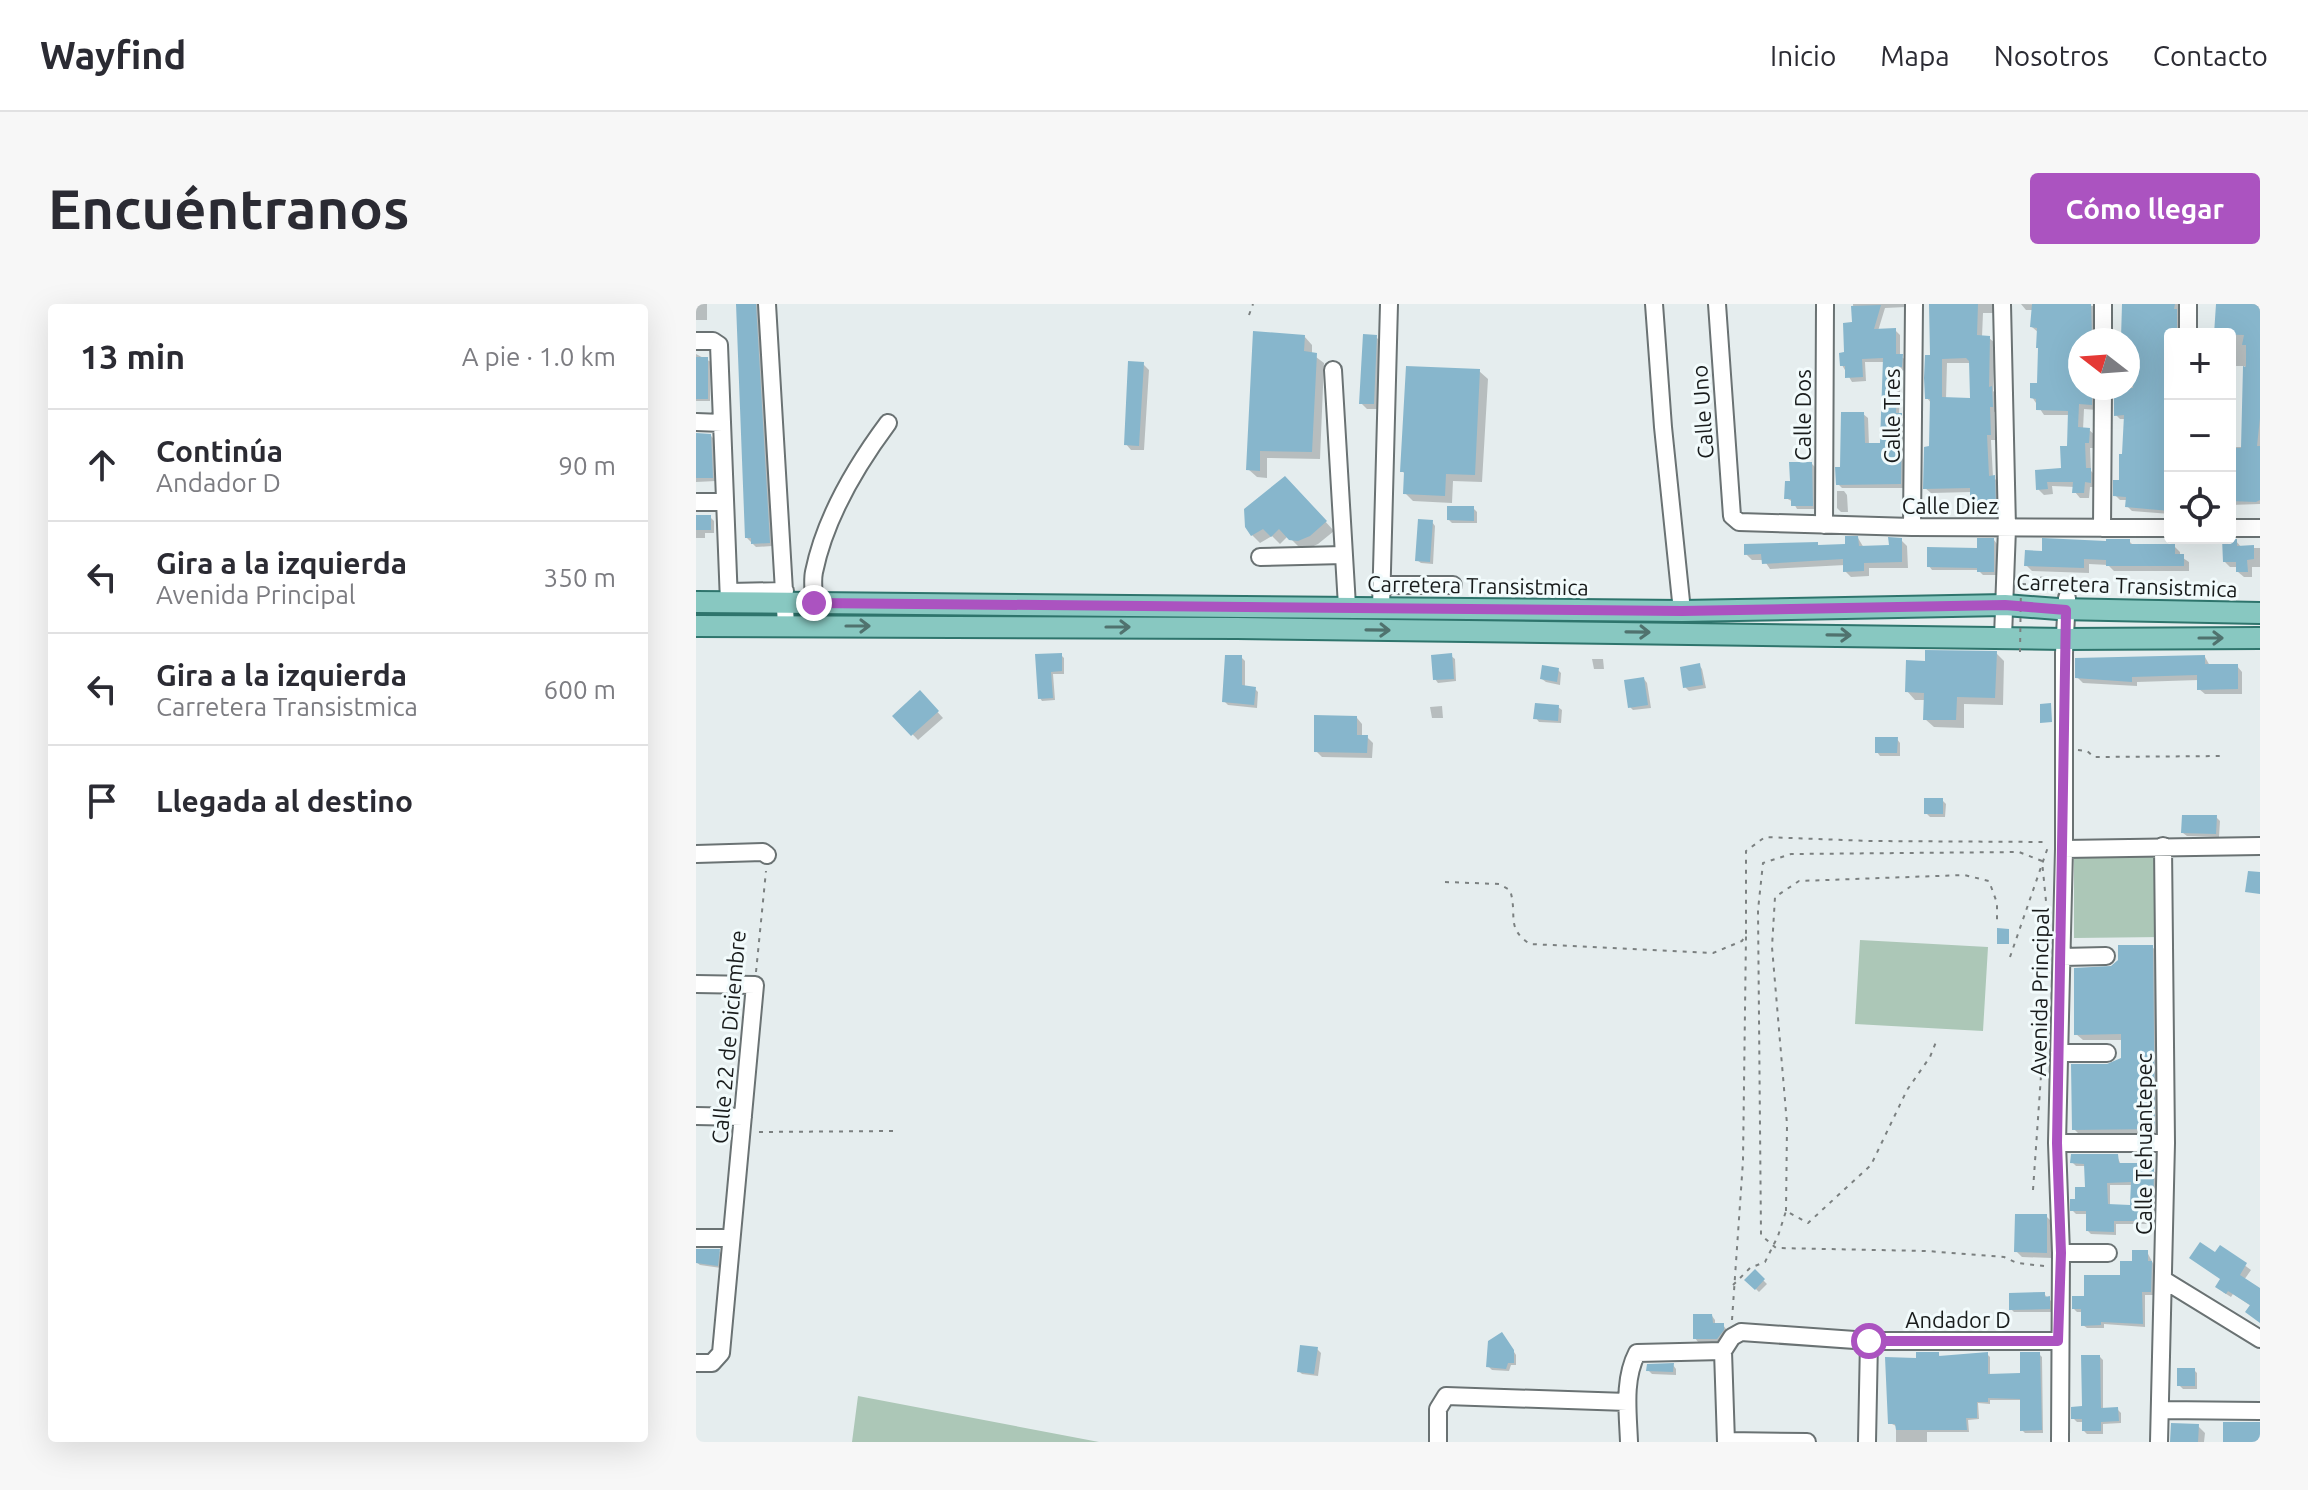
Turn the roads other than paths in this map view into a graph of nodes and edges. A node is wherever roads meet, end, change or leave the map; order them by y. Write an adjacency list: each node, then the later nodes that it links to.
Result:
1 (767, 304): 33 (street)
2 (1389, 304): 30 (street)
3 (1654, 304): 40 (street)
4 (1717, 304): 20 (street, Calle Uno)
5 (1825, 304): 21 (street, Calle Dos)
6 (1914, 304): 22 (street, Calle Tres)
7 (2002, 304): 23 (street)
8 (2103, 304): 10 (street)
9 (2188, 304): 11 (street)
10 (2103, 328)
11 (2188, 328)
12 (696, 341): 16 (street)
13 (1333, 370): 28 (street)
14 (2103, 400): 24 (street)
15 (696, 422): 16 (street)
16 (722, 423): 19 (street)
17 (888, 423): 35 (street)
18 (696, 502): 19 (street)
19 (724, 502): 32 (street)
20 (1732, 516): 21 (street, Calle Diez)
21 (1824, 525): 22 (street, Calle Diez)
22 (1912, 527): 23 (street, Calle Diez)
23 (2007, 528): 24 (street, Calle Diez); 37 (street)
24 (2102, 528): 25 (street, Calle Diez)
25 (2164, 528)
26 (2236, 528): 27 (street)
27 (2260, 528)
28 (1344, 555): 29 (street); 38 (street)
29 (1260, 557)
30 (1382, 585): 31 (street); 39 (street)
31 (1453, 585)
32 (729, 597): 33 (main road, Carretera Transistmica); 34 (main road, Carretera Transistmica)
33 (786, 597): 35 (main road, Carretera Transistmica); 43 (main road); 44 (street)
34 (696, 602)
35 (814, 603): 38 (main road, Carretera Transistmica)
36 (2067, 604): 37 (main road); 41 (main road); 49 (street, Avenida Principal)
37 (2005, 605): 40 (main road, Carretera Transistmica); 46 (main road); 47 (street)
38 (1347, 606): 39 (main road, Carretera Transistmica)
39 (1381, 608): 40 (main road, Carretera Transistmica)
40 (1682, 611)
41 (2200, 611): 42 (main road, Carretera Transistmica); 49 (main road)
42 (2260, 613)
43 (696, 616)
44 (786, 625): 45 (main road, Carretera Transistmica); 46 (main road, Carretera Transistmica, one-way to 46)
45 (696, 626)
46 (1870, 635): 47 (main road, Carretera Transistmica)
47 (2003, 637): 49 (main road, Carretera Transistmica)
48 (2260, 638): 49 (main road, Carretera Transistmica, one-way to 48)
49 (2065, 639): 50 (street, Avenida Principal)
50 (2057, 845): 51 (street); 56 (street, Avenida Principal)
51 (2163, 846): 52 (street); 63 (street, Calle Tehuantepec)
52 (2260, 846)
53 (696, 854): 54 (street)
54 (767, 855)
55 (2106, 956): 56 (street)
56 (2062, 957): 58 (street, Avenida Principal)
57 (696, 984): 61 (street, Calle 22 de Diciembre)
58 (2059, 1053): 59 (street); 62 (street, Avenida Principal)
59 (2107, 1053)
60 (696, 1116): 61 (street)
61 (742, 1124): 65 (street, Calle 22 de Diciembre)
62 (2057, 1143): 63 (street); 67 (street, Avenida Principal)
63 (2166, 1143): 68 (street, Calle Tehuantepec)
64 (696, 1238): 65 (street)
65 (731, 1238): 73 (street, Calle 22 de Diciembre)
66 (2108, 1253): 67 (street)
67 (2061, 1260): 71 (street, Avenida Principal)
68 (2164, 1280): 69 (street); 75 (street, Calle Tehuantepec)
69 (2260, 1339)
70 (1869, 1341): 71 (street, Andador D); 72 (street, Andador D); 81 (street)
71 (2058, 1341): 82 (street, Avenida Principal)
72 (1728, 1344): 74 (street, Andador D); 77 (street)
73 (704, 1363)
74 (1627, 1402): 78 (street); 79 (street)
75 (2162, 1410): 76 (street); 83 (street, Calle Tehuantepec)
76 (2260, 1411)
77 (1726, 1441): 80 (street)
78 (1438, 1442)
79 (1629, 1442)
80 (1807, 1442)
81 (1867, 1442)
82 (2060, 1442)
83 (2159, 1442)

